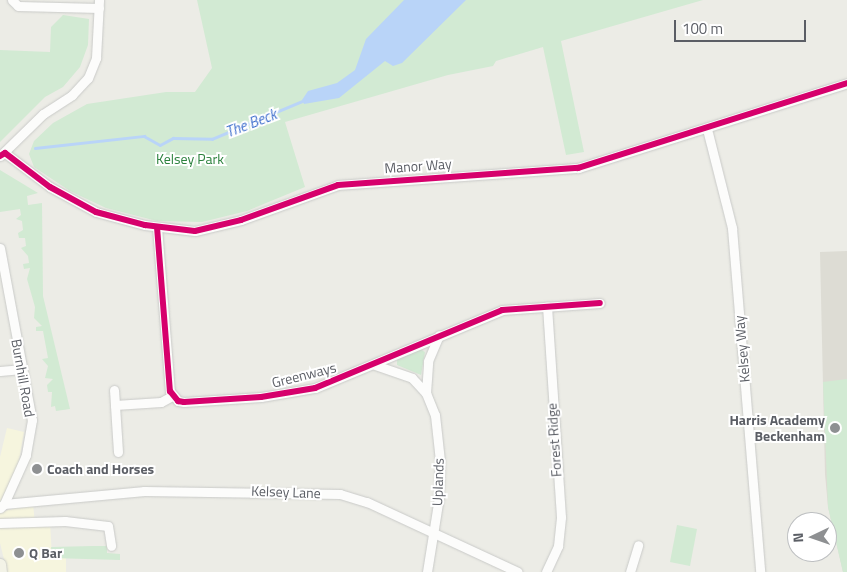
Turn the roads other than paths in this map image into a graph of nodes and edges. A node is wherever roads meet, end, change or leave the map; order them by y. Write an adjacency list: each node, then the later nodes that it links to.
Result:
1 (12, 0): 2 (street)
2 (99, 4): 5 (street)
3 (847, 83): 4 (street, Manor Way)
4 (707, 129): 6 (street, Manor Way); 31 (street, Kelsey Way)
5 (3, 155): 6 (street, Manor Way)
6 (157, 227): 17 (street)
7 (0, 248): 8 (street, Burnhill Road)
8 (2, 268): 13 (street, Burnhill Road)
9 (600, 303): 10 (street, Greenways)
10 (547, 306): 11 (street, Greenways); 29 (street, Forest Ridge)
11 (439, 335): 12 (street, Greenways); 16 (street, Uplands)
12 (375, 365): 16 (street, Uplands); 17 (street, Greenways)
13 (22, 369): 14 (street); 20 (street, Burnhill Road)
14 (0, 371)
15 (114, 390): 18 (street)
16 (426, 393): 22 (street, Uplands)
17 (172, 396): 18 (street)
18 (115, 405): 19 (street)
19 (118, 452)
20 (2, 506): 22 (street, Kelsey Lane)
21 (0, 524): 24 (street)
22 (436, 535): 27 (street, Uplands); 28 (street, Kelsey Lane)
23 (638, 545): 30 (street)
24 (111, 546)
25 (0, 564): 26 (main road)
26 (1, 572)
27 (427, 572)
28 (518, 572)
29 (546, 572)
30 (630, 572)
31 (760, 572)

